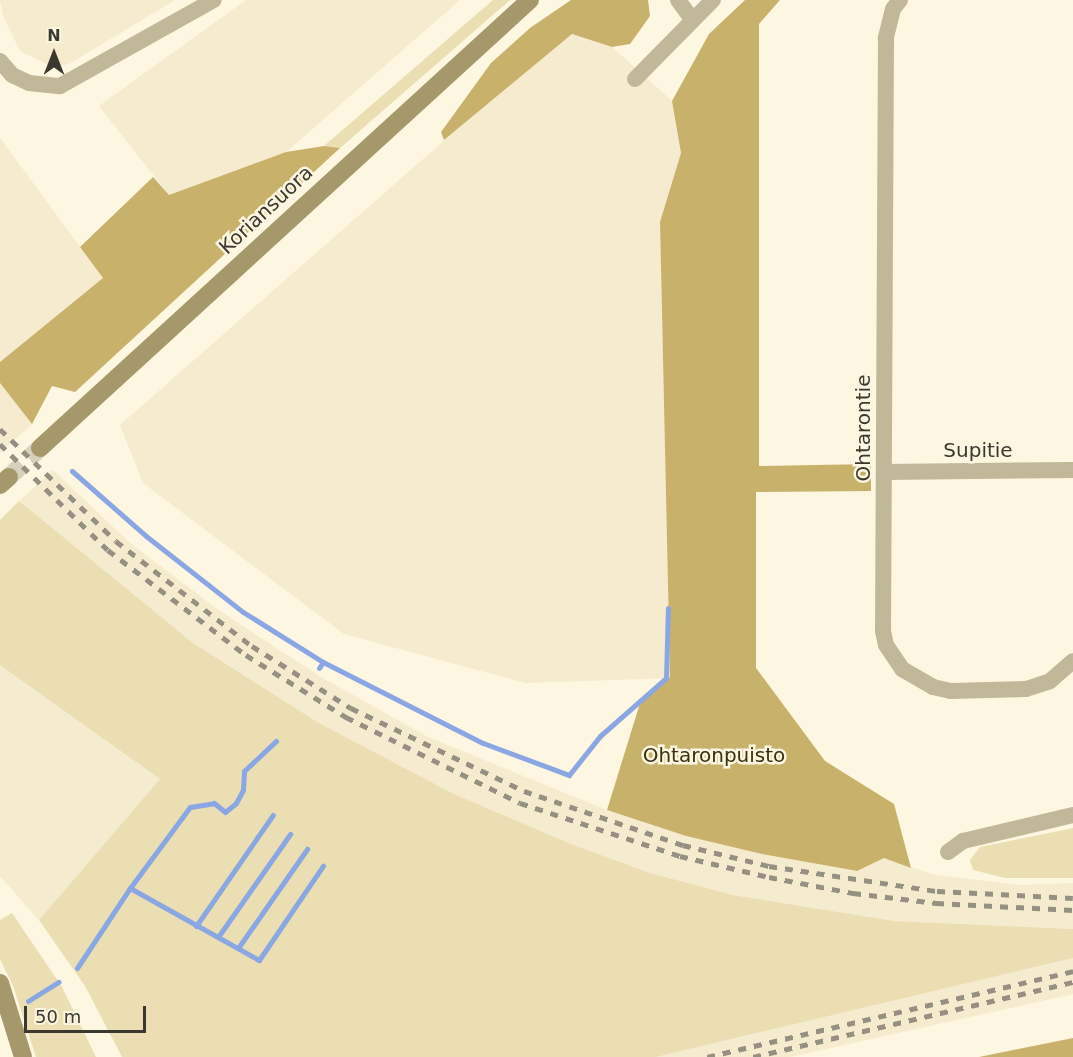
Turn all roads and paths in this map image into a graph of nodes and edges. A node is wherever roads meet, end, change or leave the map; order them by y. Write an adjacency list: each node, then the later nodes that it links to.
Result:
1 (214, 0): 7 (street)
2 (678, 0): 6 (street)
3 (900, 0): 11 (street, Ohtarontie)
4 (710, 1): 6 (street)
5 (532, 2): 9 (main road, Koriansuora)
6 (691, 18): 8 (street)
7 (0, 61)
8 (634, 79)
9 (40, 448)
10 (1073, 470): 11 (street, Supitie)
11 (884, 472): 12 (street, Ohtarontie)
12 (1073, 661)
13 (1073, 815): 14 (street)
14 (948, 852)
15 (0, 983): 16 (main road)
16 (23, 1057)

